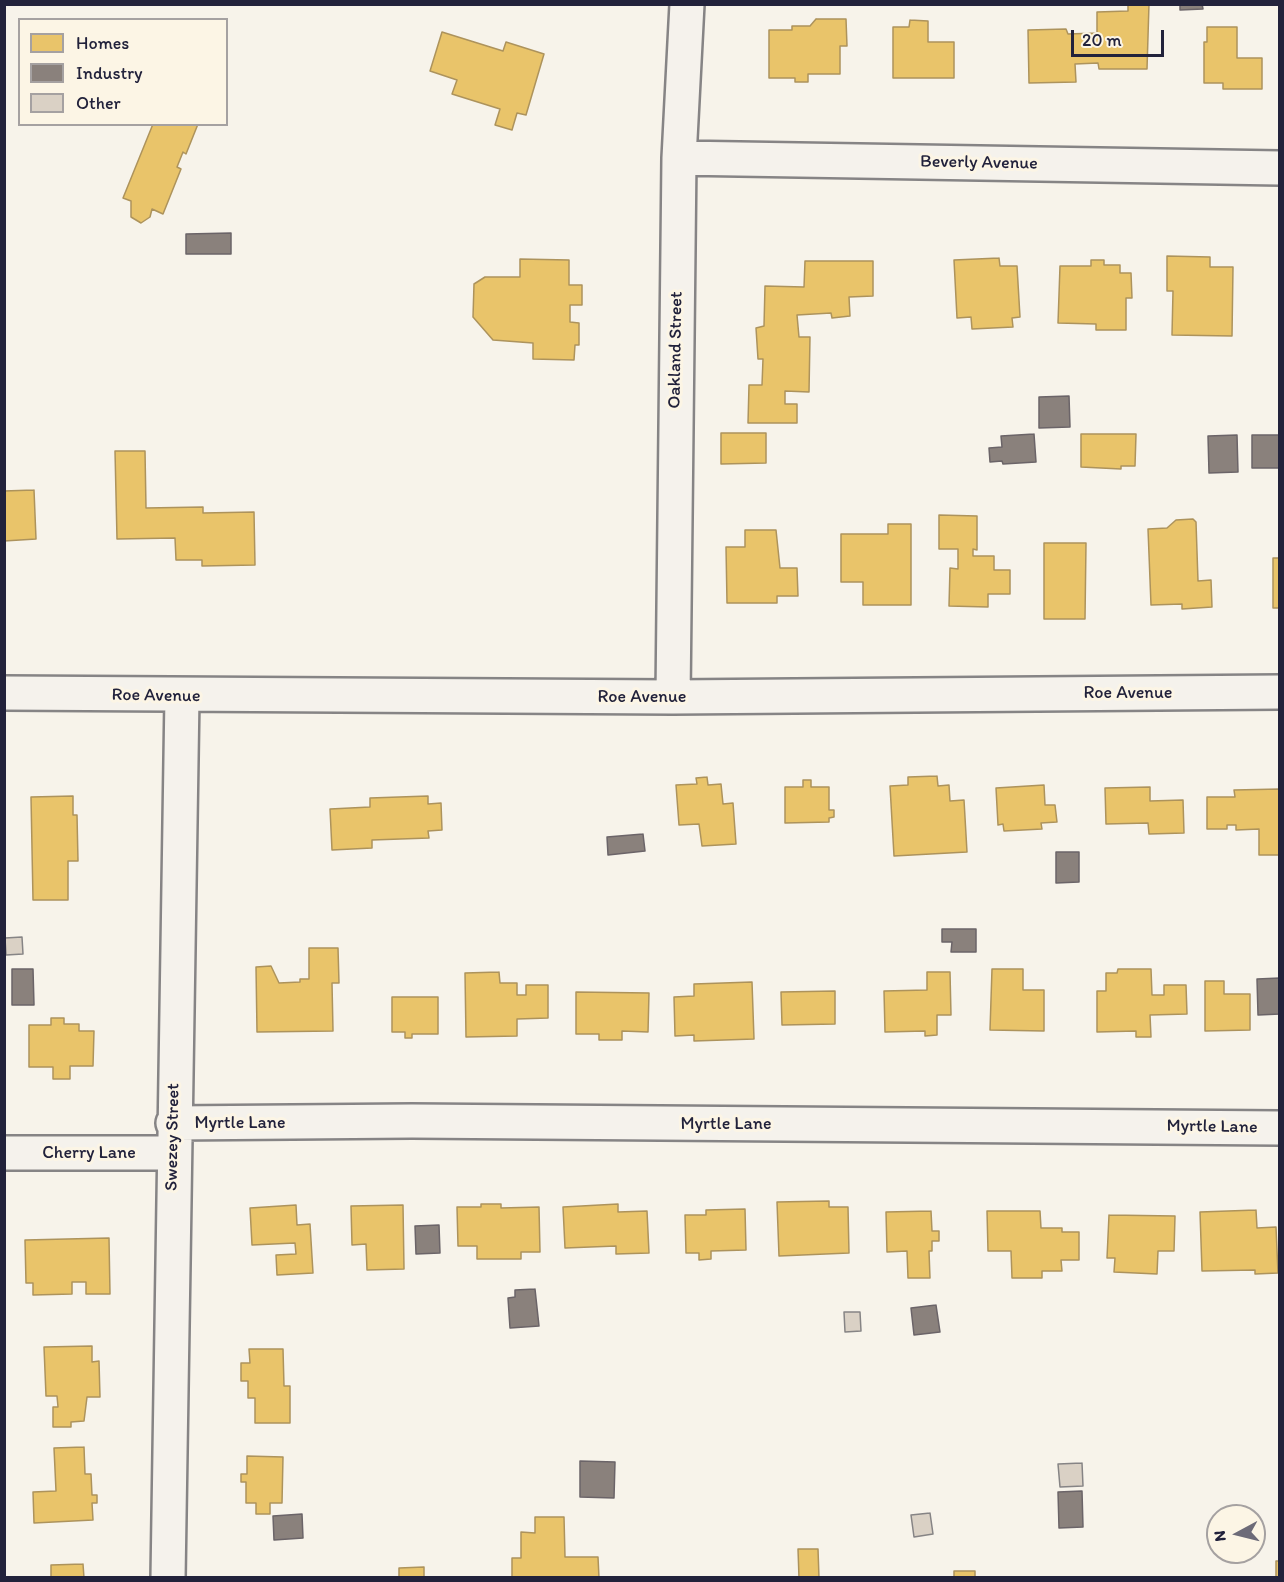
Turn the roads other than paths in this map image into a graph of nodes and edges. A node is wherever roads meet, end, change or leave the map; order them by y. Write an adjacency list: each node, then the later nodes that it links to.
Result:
1 (687, 4): 2 (street, Oakland Street)
2 (679, 158): 3 (street, Beverly Avenue); 7 (street, Oakland Street)
3 (1280, 168)
4 (1280, 692): 7 (street, Roe Avenue)
5 (4, 693): 6 (street, Roe Avenue)
6 (182, 696): 7 (street, Roe Avenue); 9 (street, Swezey Street)
7 (673, 697)
8 (1280, 1128): 9 (street, Myrtle Lane)
9 (173, 1138): 10 (street, Cherry Lane); 11 (street, Swezey Street)
10 (4, 1153)
11 (168, 1578)

